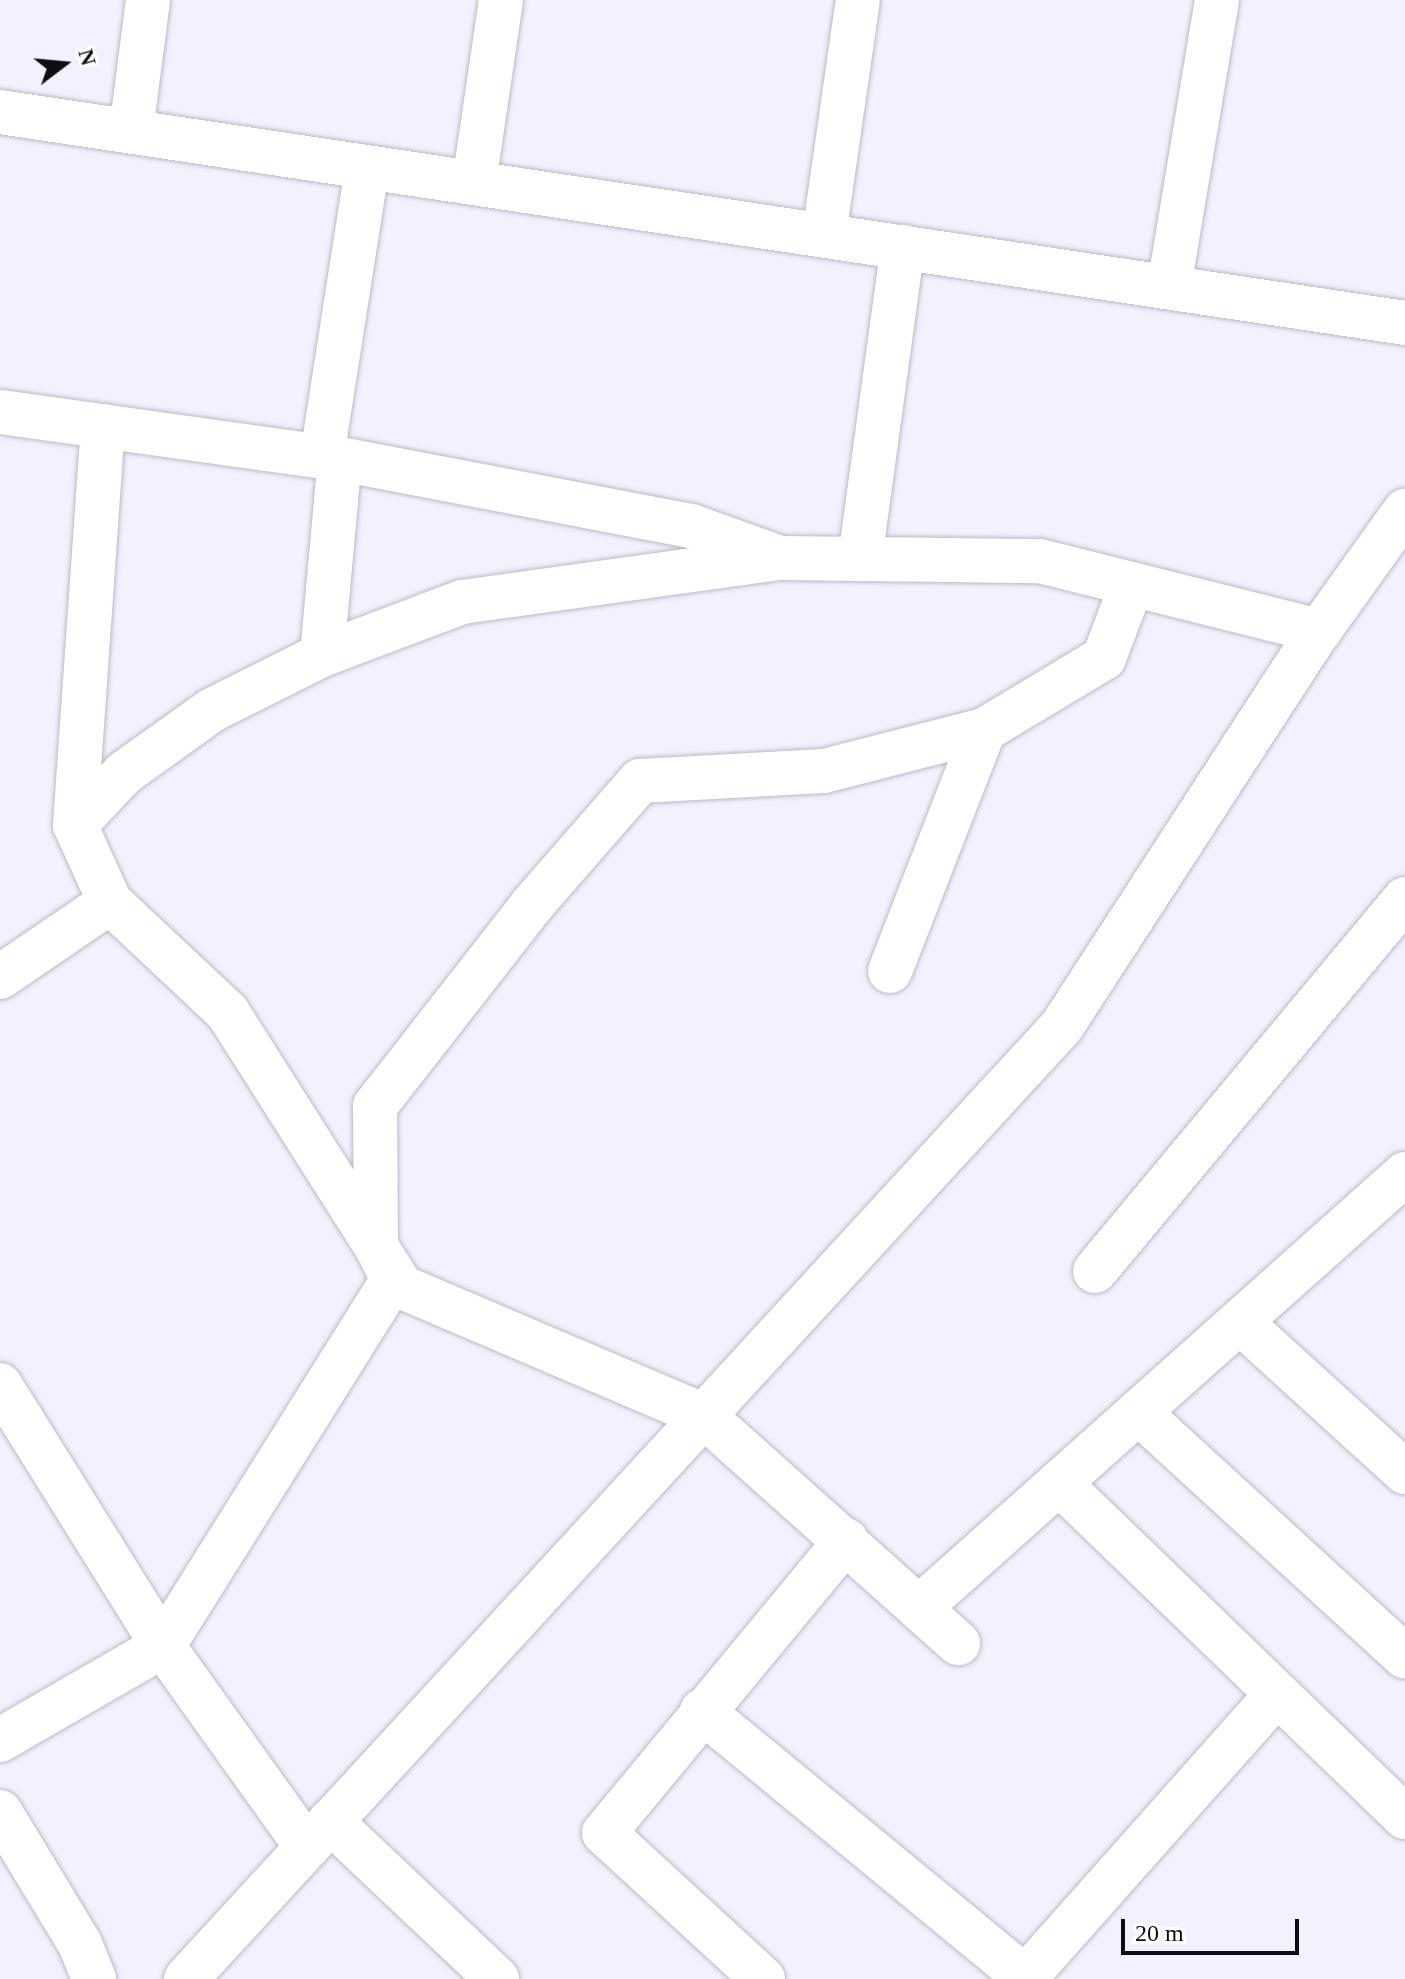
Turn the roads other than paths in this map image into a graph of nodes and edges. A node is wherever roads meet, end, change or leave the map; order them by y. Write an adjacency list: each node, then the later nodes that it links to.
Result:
1 (148, 0): 6 (street)
2 (501, 0): 8 (street)
3 (858, 0): 9 (street)
4 (1217, 0): 11 (street)
5 (0, 112): 6 (street)
6 (131, 131): 7 (street)
7 (367, 167): 8 (street); 15 (street)
8 (474, 183): 9 (street)
9 (824, 235): 10 (street)
10 (903, 247): 11 (street); 18 (street)
11 (1169, 287): 12 (street)
12 (1405, 323)
13 (0, 412): 14 (street)
14 (103, 426): 15 (street); 23 (street)
15 (331, 457): 17 (street); 21 (street)
16 (1405, 511): 20 (street)
17 (781, 558): 18 (street); 21 (street)
18 (860, 559): 19 (street)
19 (1132, 584): 20 (street); 22 (street)
20 (1319, 631): 34 (street)
21 (322, 655): 23 (street)
22 (984, 730): 26 (street); 29 (street)
23 (75, 825): 25 (street)
24 (1405, 899): 30 (street)
25 (110, 902): 27 (street); 29 (street)
26 (890, 971)
27 (0, 977)
28 (1405, 1174): 31 (street)
29 (376, 1245): 34 (street); 40 (street)
30 (1095, 1271)
31 (1240, 1322): 33 (street); 35 (street)
32 (0, 1385): 40 (street)
33 (1138, 1412): 36 (street); 41 (street)
34 (704, 1416): 37 (street); 47 (street)
35 (1405, 1472)
36 (1059, 1483): 38 (street); 42 (street)
37 (846, 1540): 38 (street); 43 (street)
38 (920, 1607): 39 (street)
39 (958, 1643)
40 (163, 1646): 44 (street); 47 (street)
41 (1405, 1657)
42 (1276, 1695): 46 (street); 52 (street)
43 (702, 1711): 51 (street); 52 (street)
44 (0, 1740)
45 (0, 1812): 49 (street)
46 (1405, 1817)
47 (319, 1834): 48 (street); 50 (street)
48 (200, 1974)
49 (94, 1979)
50 (497, 1979)
51 (763, 1979)
52 (1026, 1979)

